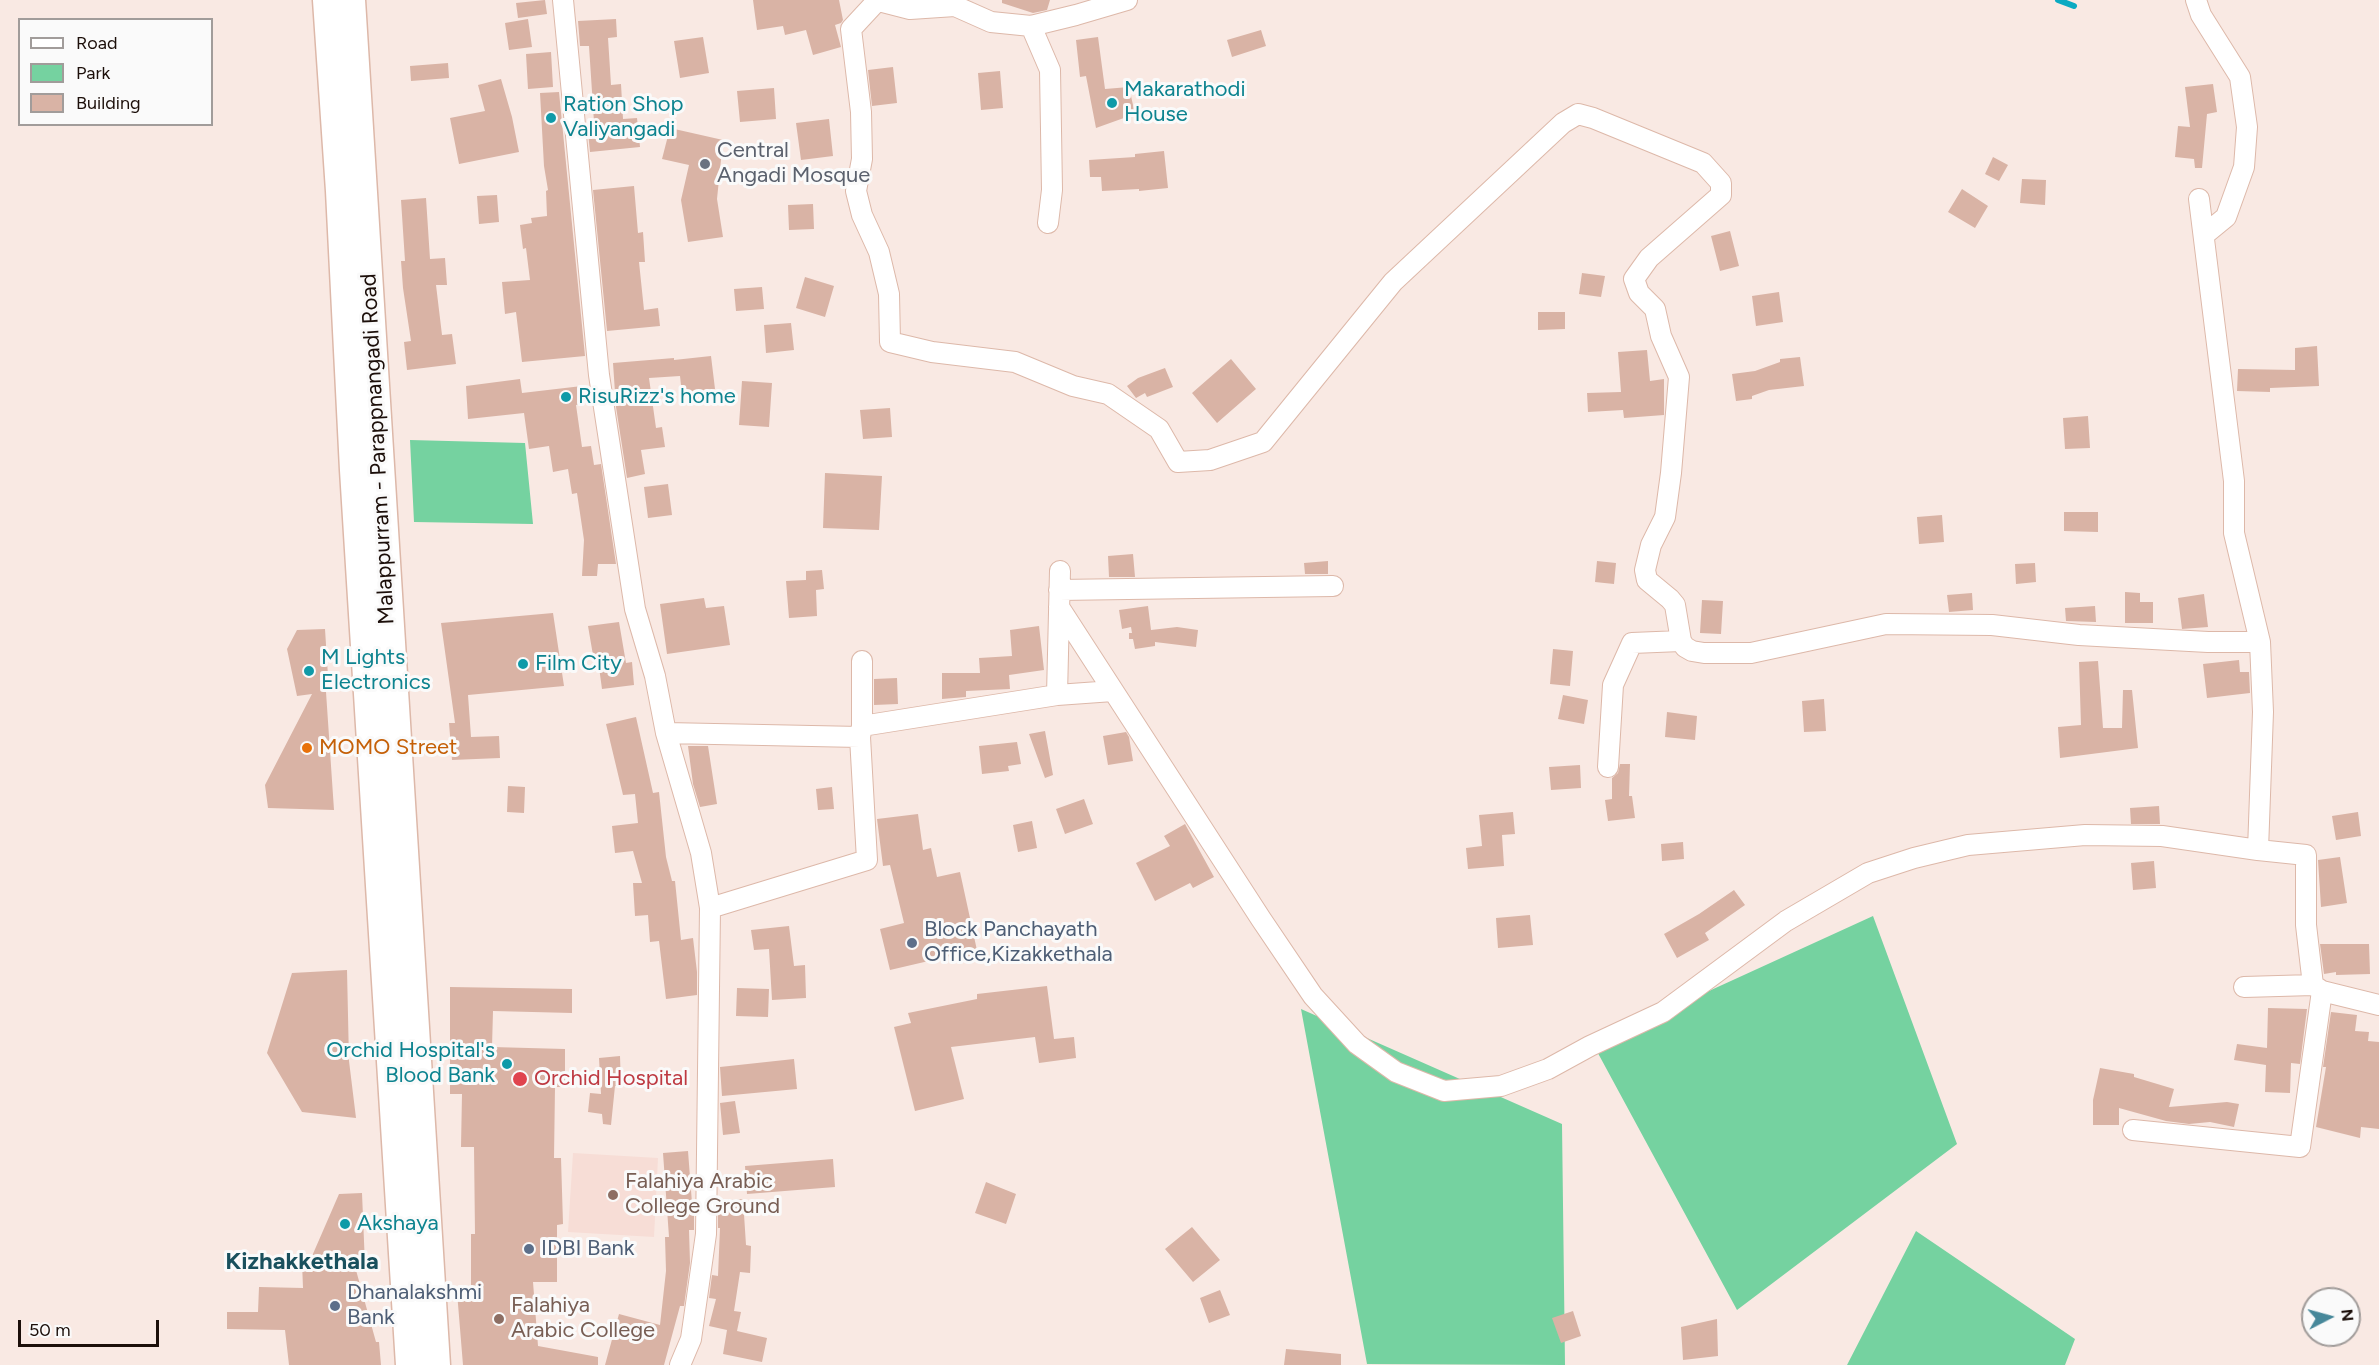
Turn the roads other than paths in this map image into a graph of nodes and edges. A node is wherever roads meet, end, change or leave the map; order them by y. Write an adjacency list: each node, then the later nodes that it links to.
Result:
1 (328, 0): 27 (main road, Malappurram - Parappnangadi Road)
2 (350, 0): 28 (main road, Malappurram - Parappnangadi Road)
3 (563, 0): 19 (street)
4 (1127, 0): 7 (street)
5 (2196, 0): 10 (street)
6 (876, 1): 7 (street); 13 (street)
7 (1031, 26): 9 (street)
8 (2199, 199): 10 (street)
9 (1048, 223)
10 (2204, 235): 14 (street)
11 (1333, 586): 12 (street)
12 (1059, 589): 16 (street); 17 (street)
13 (1681, 641): 14 (street); 20 (street)
14 (2260, 642): 21 (street)
15 (862, 661): 18 (street)
16 (1113, 691): 17 (street); 21 (street)
17 (1057, 694): 18 (street)
18 (861, 731): 19 (street); 22 (street)
19 (666, 733): 22 (street)
20 (1608, 767)
21 (2258, 850): 24 (street)
22 (710, 908): 29 (street)
23 (2244, 987): 24 (street)
24 (2317, 988): 25 (street); 26 (street)
25 (2379, 1005)
26 (2133, 1130)
27 (411, 1365)
28 (435, 1365)
29 (680, 1365)

